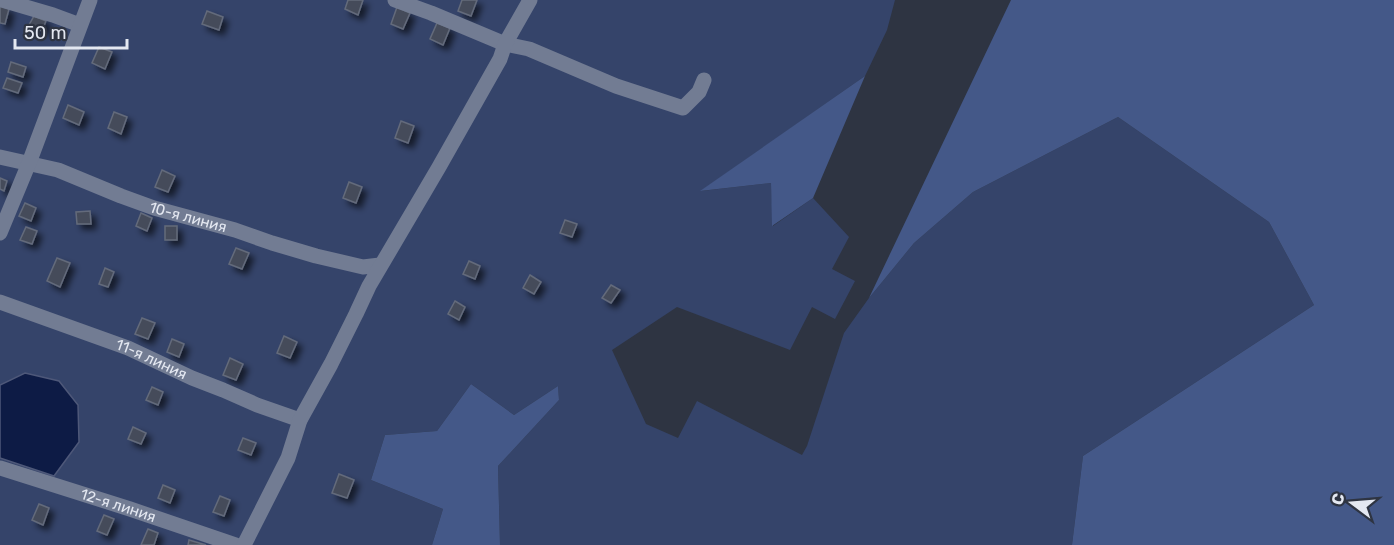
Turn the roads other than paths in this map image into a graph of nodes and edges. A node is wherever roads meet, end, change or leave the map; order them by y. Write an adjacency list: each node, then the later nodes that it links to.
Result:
1 (2, 0): 5 (street)
2 (90, 0): 5 (street)
3 (395, 0): 6 (street)
4 (530, 0): 6 (street)
5 (80, 25): 9 (street)
6 (505, 44): 7 (street); 11 (street)
7 (704, 80)
8 (0, 158): 9 (street, 10-я линия)
9 (29, 163): 10 (street); 11 (street, 10-я линия)
10 (0, 233)
11 (380, 265): 13 (street)
12 (0, 302): 13 (street, 11-я линия)
13 (300, 420): 16 (street)
14 (0, 468): 15 (street, 12-я линия)
15 (236, 545)
16 (244, 545)

